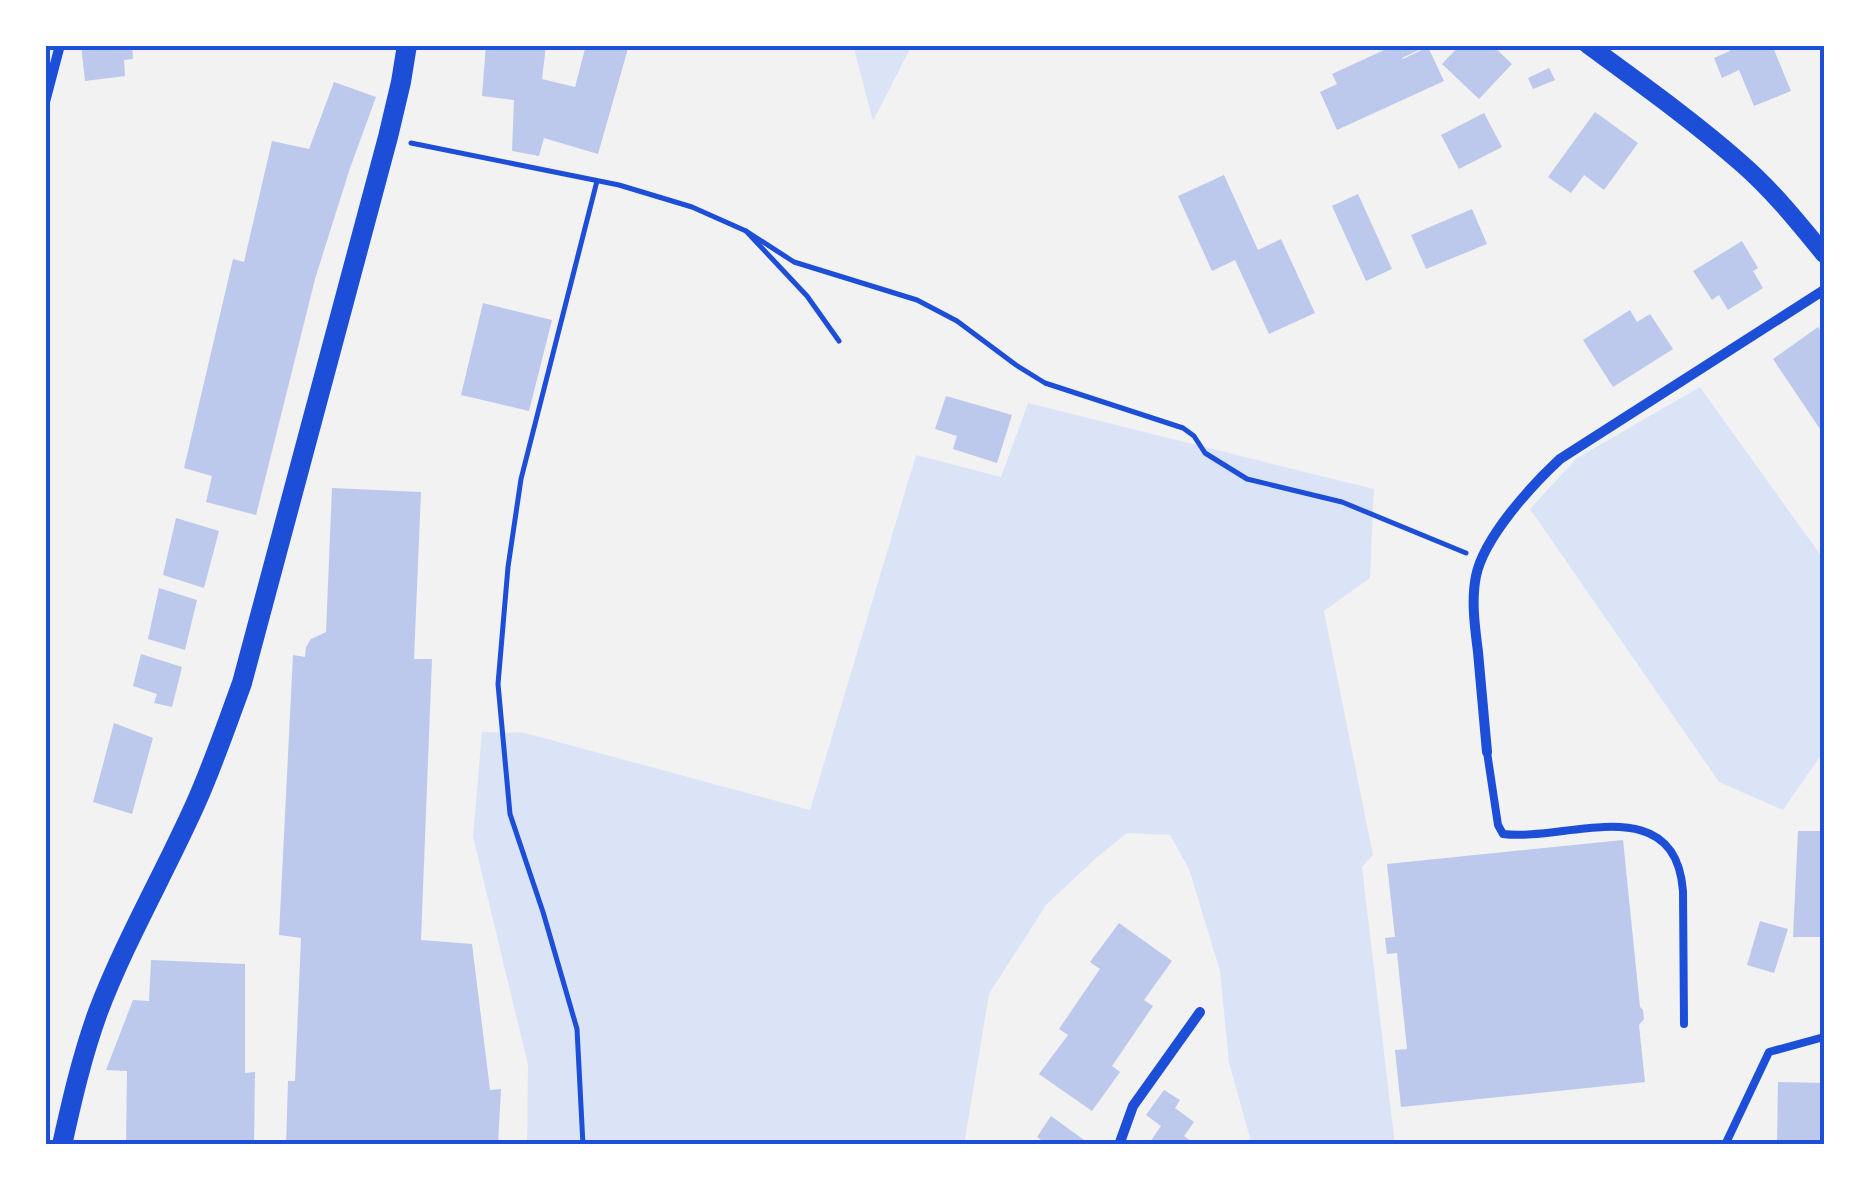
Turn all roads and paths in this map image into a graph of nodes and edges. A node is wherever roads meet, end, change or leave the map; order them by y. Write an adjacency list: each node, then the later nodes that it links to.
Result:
1 (60, 45): 4 (street)
2 (407, 45): 5 (main road)
3 (1588, 45): 8 (street)
4 (45, 102)
5 (388, 138): 6 (path); 16 (main road)
6 (597, 181): 7 (path); 17 (path)
7 (746, 231): 10 (path); 11 (path)
8 (1824, 254)
9 (1824, 290): 11 (street)
10 (839, 342)
11 (1482, 560): 12 (street)
12 (1487, 752): 14 (lane)
13 (1200, 1012): 18 (street)
14 (1684, 1024)
15 (1824, 1037): 19 (lane)
16 (62, 1145)
17 (582, 1145)
18 (1120, 1145)
19 (1724, 1145)

